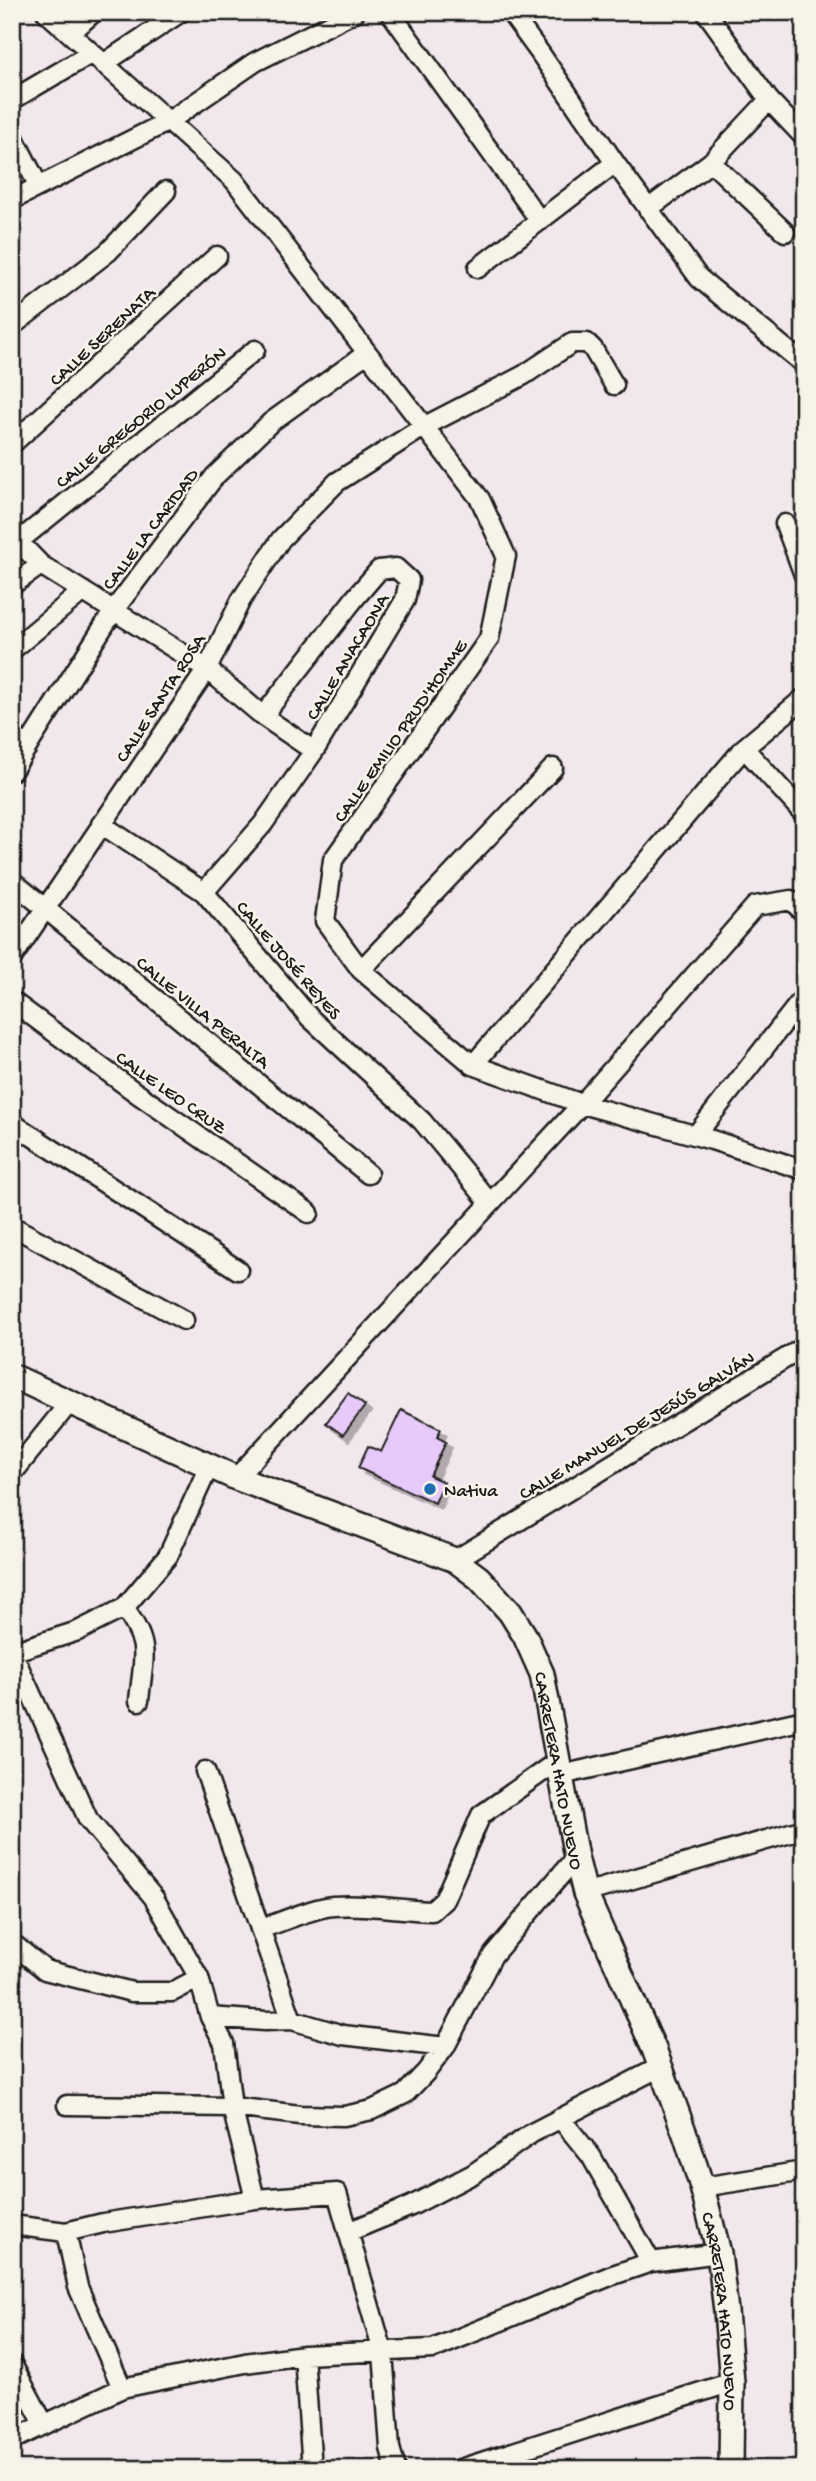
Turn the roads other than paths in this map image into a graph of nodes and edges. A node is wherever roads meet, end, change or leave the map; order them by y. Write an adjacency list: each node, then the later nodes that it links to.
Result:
1 (46, 12): 8 (street, CALLE EMILIO PRUD'HOMME)
2 (94, 12): 8 (street)
3 (181, 12): 9 (street)
4 (355, 12): 12 (street)
5 (390, 12): 21 (street)
6 (510, 12): 16 (street)
7 (706, 12): 11 (street)
8 (69, 33): 9 (street, CALLE EMILIO PRUD'HOMME)
9 (98, 58): 10 (street); 12 (street, CALLE EMILIO PRUD'HOMME)
10 (12, 100)
11 (769, 100): 14 (street); 15 (street)
12 (169, 121): 17 (street); 27 (street, CALLE EMILIO PRUD'HOMME)
13 (12, 134): 17 (street)
14 (804, 137)
15 (711, 162): 20 (street); 22 (street)
16 (615, 163): 20 (street); 21 (street)
17 (38, 185): 19 (street)
18 (166, 191): 25 (street)
19 (12, 200)
20 (648, 209): 28 (street)
21 (540, 221): 24 (street)
22 (785, 232)
23 (217, 256): 31 (street, CALLE SERENATA)
24 (478, 268)
25 (12, 326)
26 (256, 350): 33 (street, CALLE GREGORIO LUPERÓN)
27 (367, 353): 30 (street, CALLE EMILIO PRUD'HOMME); 38 (street, CALLE LA CARIDAD)
28 (804, 364)
29 (614, 385): 30 (street, CALLE SANTA ROSA)
30 (425, 426): 40 (street, CALLE SANTA ROSA); 56 (street, CALLE EMILIO PRUD'HOMME)
31 (12, 444)
32 (785, 524): 35 (street)
33 (15, 538): 34 (street)
34 (41, 565): 36 (street); 37 (street)
35 (804, 575)
36 (12, 585)
37 (83, 591): 38 (street); 39 (street)
38 (114, 610): 40 (street); 44 (street, CALLE LA CARIDAD)
39 (12, 650)
40 (207, 668): 42 (street); 50 (street, CALLE SANTA ROSA)
41 (800, 707): 45 (street)
42 (263, 716): 46 (street); 46 (street, CALLE ANACAONA)
43 (12, 733): 44 (street)
44 (27, 748): 48 (street, CALLE LA CARIDAD)
45 (744, 748): 49 (street); 59 (street)
46 (314, 751): 52 (street, CALLE ANACAONA)
47 (553, 768): 56 (street)
48 (12, 771)
49 (804, 814)
50 (101, 824): 52 (street, CALLE JOSÉ REYES); 53 (street, CALLE SANTA ROSA)
51 (12, 881): 53 (street, CALLE VILLA PERALTA)
52 (204, 891): 65 (street, CALLE JOSÉ REYES)
53 (46, 909): 55 (street, CALLE SANTA ROSA); 64 (street, CALLE VILLA PERALTA)
54 (804, 913): 60 (street)
55 (12, 958)
56 (360, 970): 59 (street, CALLE EMILIO PRUD'HOMME)
57 (804, 997): 62 (street)
58 (12, 1001): 66 (street, CALLE LEO CRUZ)
59 (473, 1065): 60 (street, CALLE EMILIO PRUD'HOMME)
60 (582, 1104): 62 (street, CALLE EMILIO PRUD'HOMME); 65 (street)
61 (12, 1123): 68 (street)
62 (695, 1135): 63 (street, CALLE EMILIO PRUD'HOMME)
63 (803, 1169)
64 (368, 1174)
65 (490, 1203): 75 (street)
66 (309, 1213)
67 (12, 1226): 69 (street)
68 (238, 1270)
69 (184, 1320)
70 (804, 1347): 76 (street, CALLE MANUEL DE JESÚS GALVÁN)
71 (12, 1376): 72 (main road, CARRETERA HATO NUEVO)
72 (70, 1402): 73 (main road, CARRETERA HATO NUEVO); 74 (street)
73 (210, 1464): 75 (main road, CARRETERA HATO NUEVO); 77 (street)
74 (12, 1474)
75 (236, 1478): 76 (main road, CARRETERA HATO NUEVO)
76 (455, 1560): 81 (main road, CARRETERA HATO NUEVO)
77 (124, 1608): 78 (street); 79 (street)
78 (12, 1652): 88 (street)
79 (139, 1700)
80 (804, 1720): 81 (street)
81 (560, 1768): 84 (main road, CARRETERA HATO NUEVO); 86 (street)
82 (205, 1771): 86 (street)
83 (804, 1829): 85 (street)
84 (576, 1857): 85 (main road, CARRETERA HATO NUEVO); 91 (street)
85 (585, 1893): 92 (main road, CARRETERA HATO NUEVO)
86 (260, 1929): 90 (street)
87 (12, 1943): 88 (street)
88 (199, 1978): 89 (street)
89 (210, 2017): 90 (street); 94 (street)
90 (292, 2020): 91 (street)
91 (445, 2047): 94 (street)
92 (660, 2067): 95 (street); 97 (main road, CARRETERA HATO NUEVO)
93 (67, 2105): 94 (street)
94 (232, 2107): 98 (street)
95 (560, 2118): 101 (street); 103 (street)
96 (804, 2171): 97 (street)
97 (702, 2187): 102 (main road, CARRETERA HATO NUEVO)
98 (255, 2199): 100 (street); 101 (street)
99 (12, 2225): 100 (street)
100 (66, 2231): 108 (street)
101 (348, 2232): 104 (street)
102 (719, 2253): 103 (street); 107 (main road, CARRETERA HATO NUEVO)
103 (651, 2262): 104 (street)
104 (383, 2352): 105 (street); 112 (street)
105 (304, 2355): 108 (street); 111 (street)
106 (12, 2364): 109 (street)
107 (732, 2382): 113 (street); 114 (main road, CARRETERA HATO NUEVO)
108 (122, 2388): 109 (street)
109 (44, 2424): 110 (street)
110 (12, 2440)
111 (312, 2469)
112 (396, 2469)
113 (460, 2469)
114 (731, 2469)

